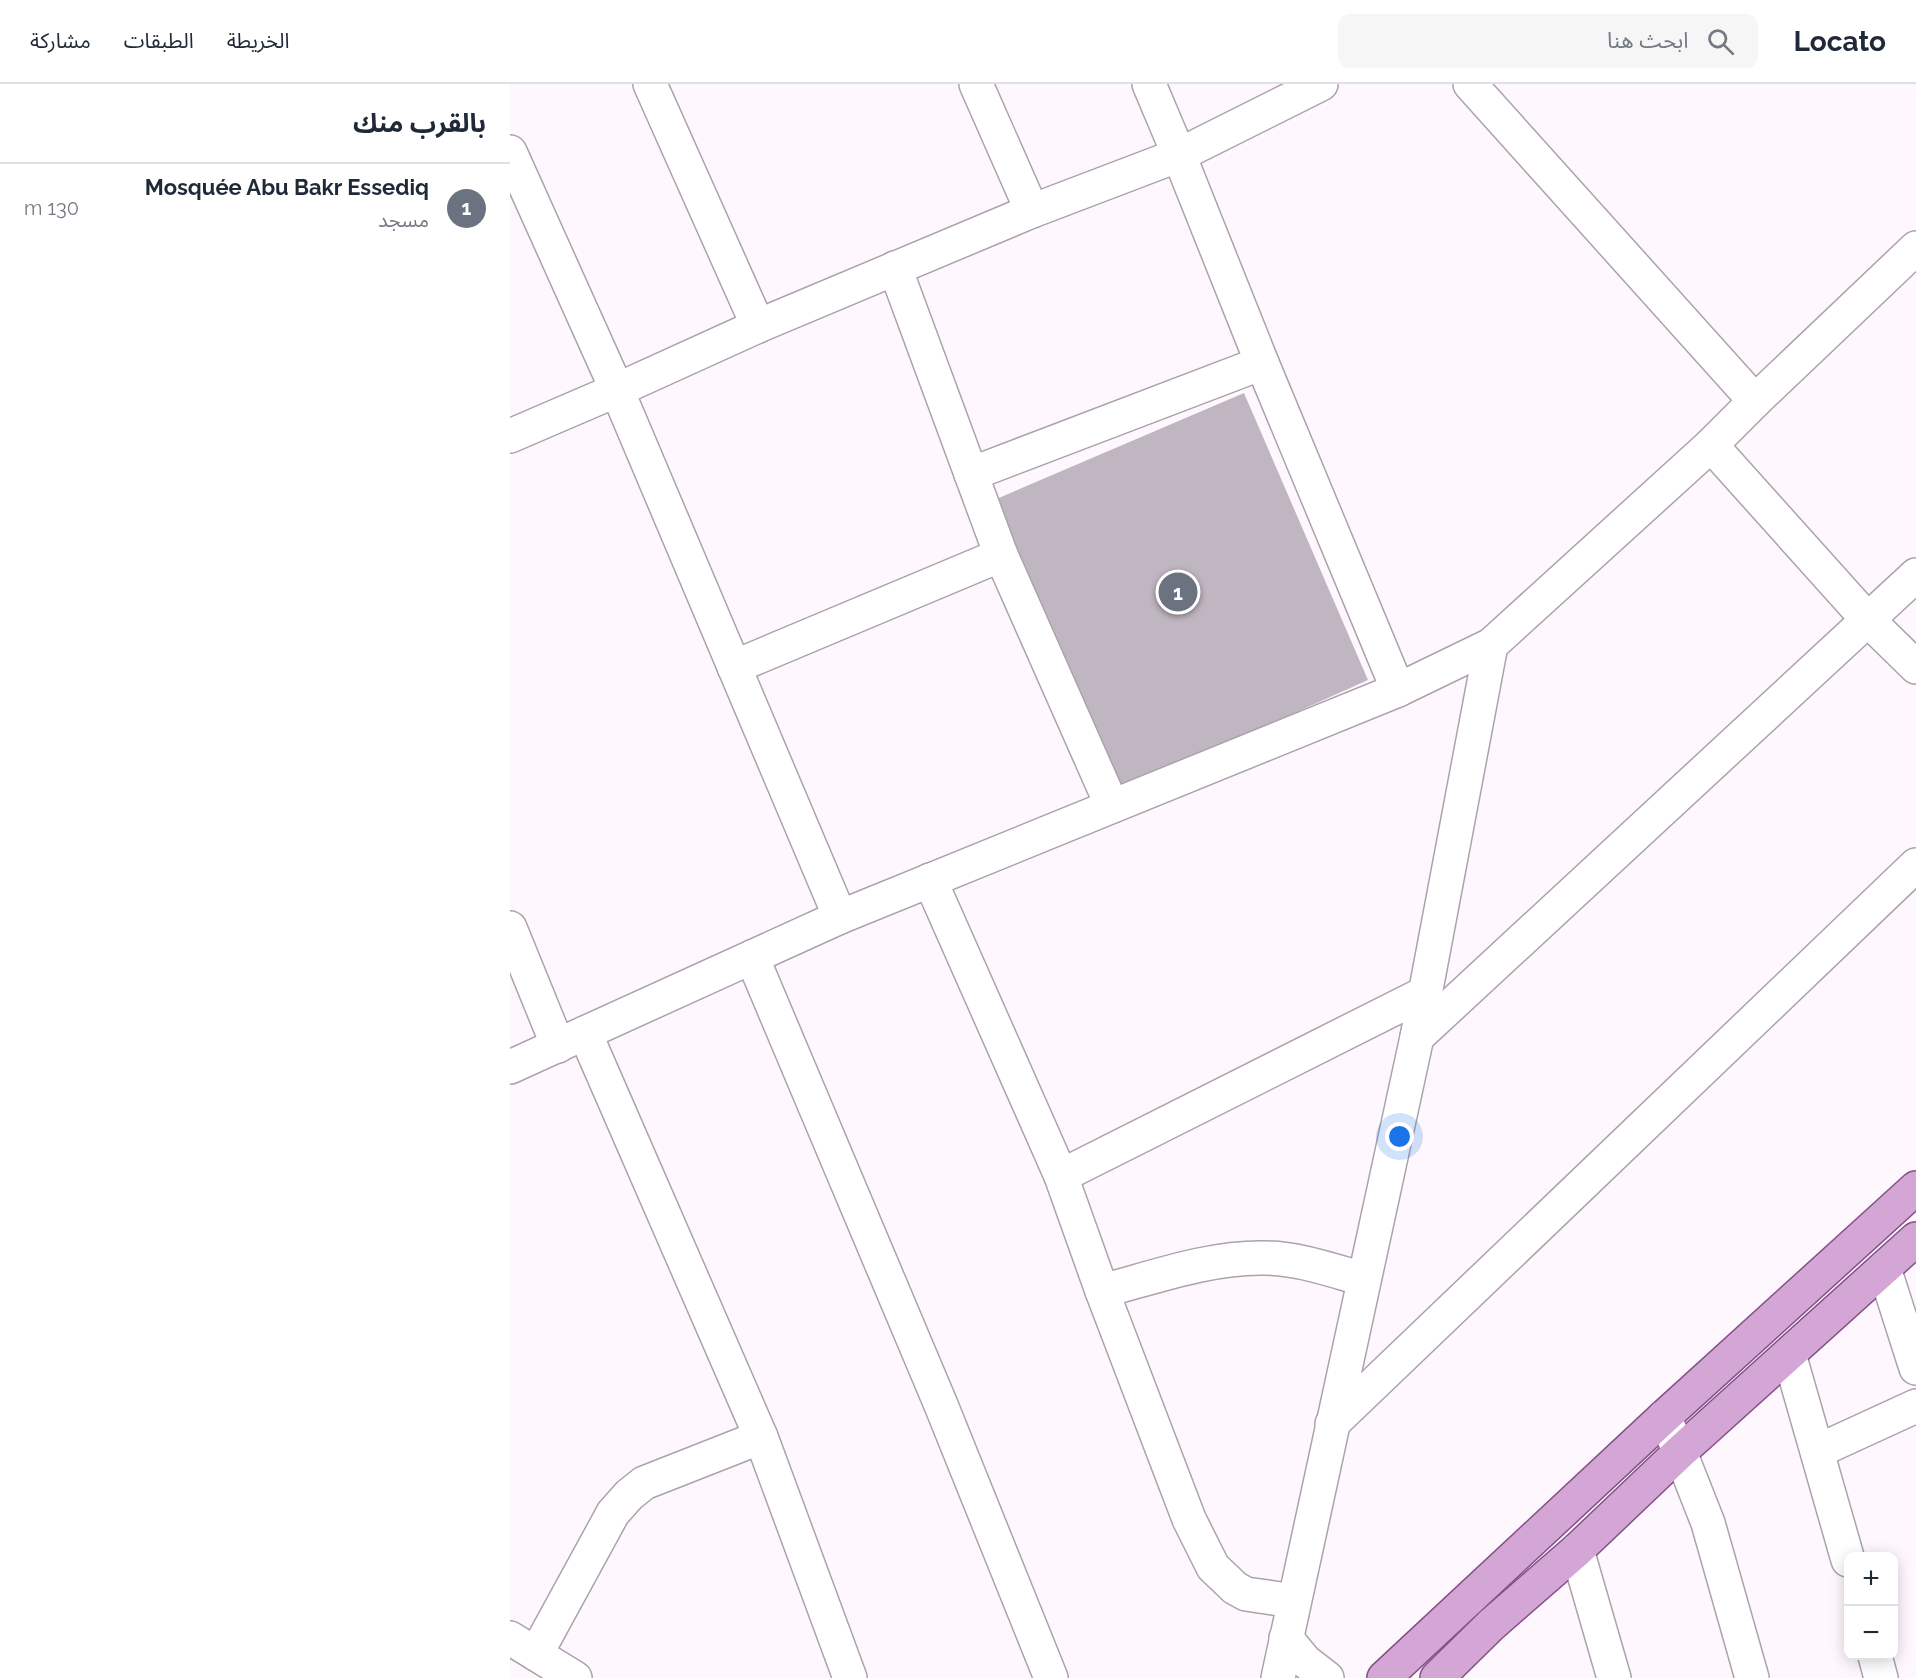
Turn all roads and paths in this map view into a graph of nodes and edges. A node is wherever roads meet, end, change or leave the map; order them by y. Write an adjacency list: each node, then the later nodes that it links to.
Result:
1 (650, 84): 11 (street)
2 (976, 84): 8 (street)
3 (1149, 84): 7 (street)
4 (1319, 84): 7 (street)
5 (1470, 84): 14 (street)
6 (510, 153): 13 (street)
7 (1179, 155): 8 (street); 12 (street)
8 (1032, 211): 10 (street)
9 (1916, 248): 14 (street)
10 (895, 268): 11 (street); 17 (street)
11 (758, 326): 13 (street)
12 (1262, 363): 17 (street); 24 (street)
13 (617, 390): 15 (street); 23 (street)
14 (1755, 401): 16 (street)
15 (510, 436)
16 (1711, 445): 20 (street); 21 (street)
17 (971, 474): 18 (street)
18 (1001, 555): 23 (street); 25 (street)
19 (1916, 575): 20 (street)
20 (1868, 620): 22 (street); 32 (street)
21 (1491, 645): 24 (street); 31 (street)
22 (1916, 667)
23 (734, 668): 28 (street)
24 (1398, 690): 25 (street)
25 (1112, 807): 27 (street)
26 (1916, 865): 45 (street)
27 (930, 880): 28 (street); 35 (street)
28 (840, 917): 30 (street)
29 (510, 928): 33 (street)
30 (752, 957): 33 (street); 57 (street)
31 (1425, 993): 32 (street); 35 (street)
32 (1417, 1037): 39 (street)
33 (572, 1039): 34 (street); 46 (street)
34 (510, 1067)
35 (1061, 1176): 40 (street)
36 (1916, 1188): 44 (main road)
37 (1916, 1239): 38 (main road)
38 (1884, 1268): 41 (main road); 42 (street)
39 (1363, 1279): 40 (street); 45 (street)
40 (1102, 1290): 51 (street)
41 (1789, 1354): 47 (street); 48 (main road)
42 (1916, 1368)
43 (1916, 1406): 47 (street)
44 (1664, 1417): 48 (street); 60 (main road)
45 (1332, 1424): 51 (street)
46 (760, 1437): 53 (street); 56 (street)
47 (1818, 1451): 50 (street)
48 (1680, 1452): 49 (main road); 63 (street)
49 (1576, 1550): 61 (main road); 62 (street)
50 (1846, 1552)
51 (1294, 1601): 52 (street)
52 (1286, 1638): 58 (street); 59 (street)
53 (523, 1646): 55 (street)
54 (1876, 1660): 64 (street)
55 (575, 1678)
56 (850, 1678)
57 (1050, 1678)
58 (1278, 1678)
59 (1327, 1678)
60 (1384, 1678)
61 (1437, 1678)
62 (1614, 1678)
63 (1752, 1678)
64 (1881, 1678)

